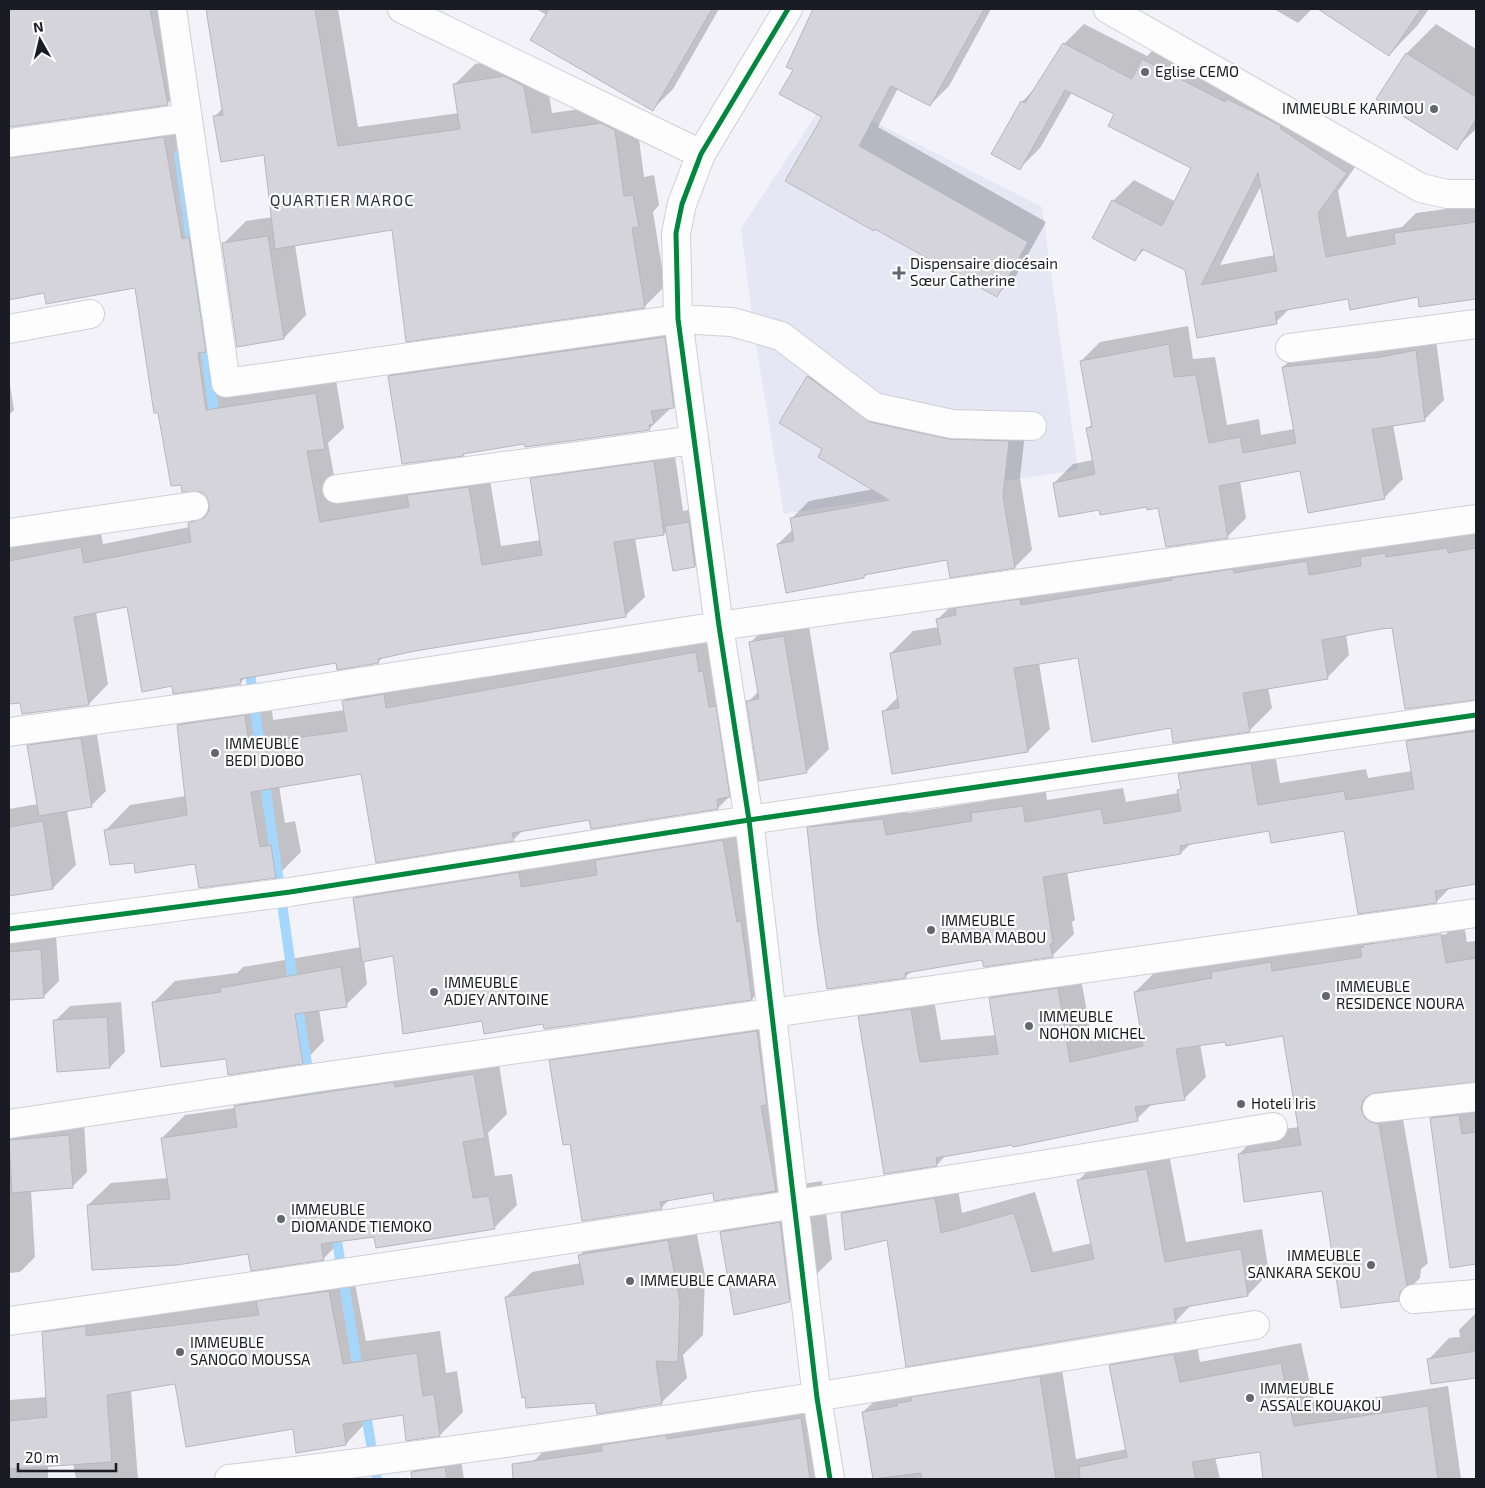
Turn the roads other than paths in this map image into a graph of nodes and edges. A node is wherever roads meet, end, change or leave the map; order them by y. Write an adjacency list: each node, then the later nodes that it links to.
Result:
1 (172, 9): 5 (street)
2 (402, 9): 7 (street)
3 (788, 9): 7 (street)
4 (1108, 9): 8 (street)
5 (188, 118): 6 (street); 10 (street)
6 (9, 143)
7 (701, 154): 10 (street)
8 (1476, 194)
9 (90, 314): 12 (street)
10 (678, 319): 14 (street); 15 (street)
11 (1476, 324): 13 (street)
12 (9, 329)
13 (1290, 348)
14 (1032, 426)
15 (694, 440): 16 (street); 20 (street)
16 (337, 488)
17 (194, 506): 19 (street)
18 (1476, 518): 20 (street)
19 (9, 533)
20 (719, 626): 22 (street); 23 (street)
21 (1476, 714): 23 (street)
22 (9, 732)
23 (749, 820): 25 (street); 26 (street)
24 (1476, 912): 26 (street)
25 (9, 929)
26 (771, 1014): 29 (street); 31 (street)
27 (1476, 1097): 28 (street)
28 (1377, 1108)
29 (9, 1124)
30 (1273, 1128): 31 (street)
31 (794, 1206): 34 (street); 36 (street)
32 (1476, 1294): 33 (street)
33 (1414, 1299)
34 (9, 1321)
35 (1255, 1325): 36 (street)
36 (818, 1398): 37 (street); 38 (street)
37 (229, 1479)
38 (830, 1479)

